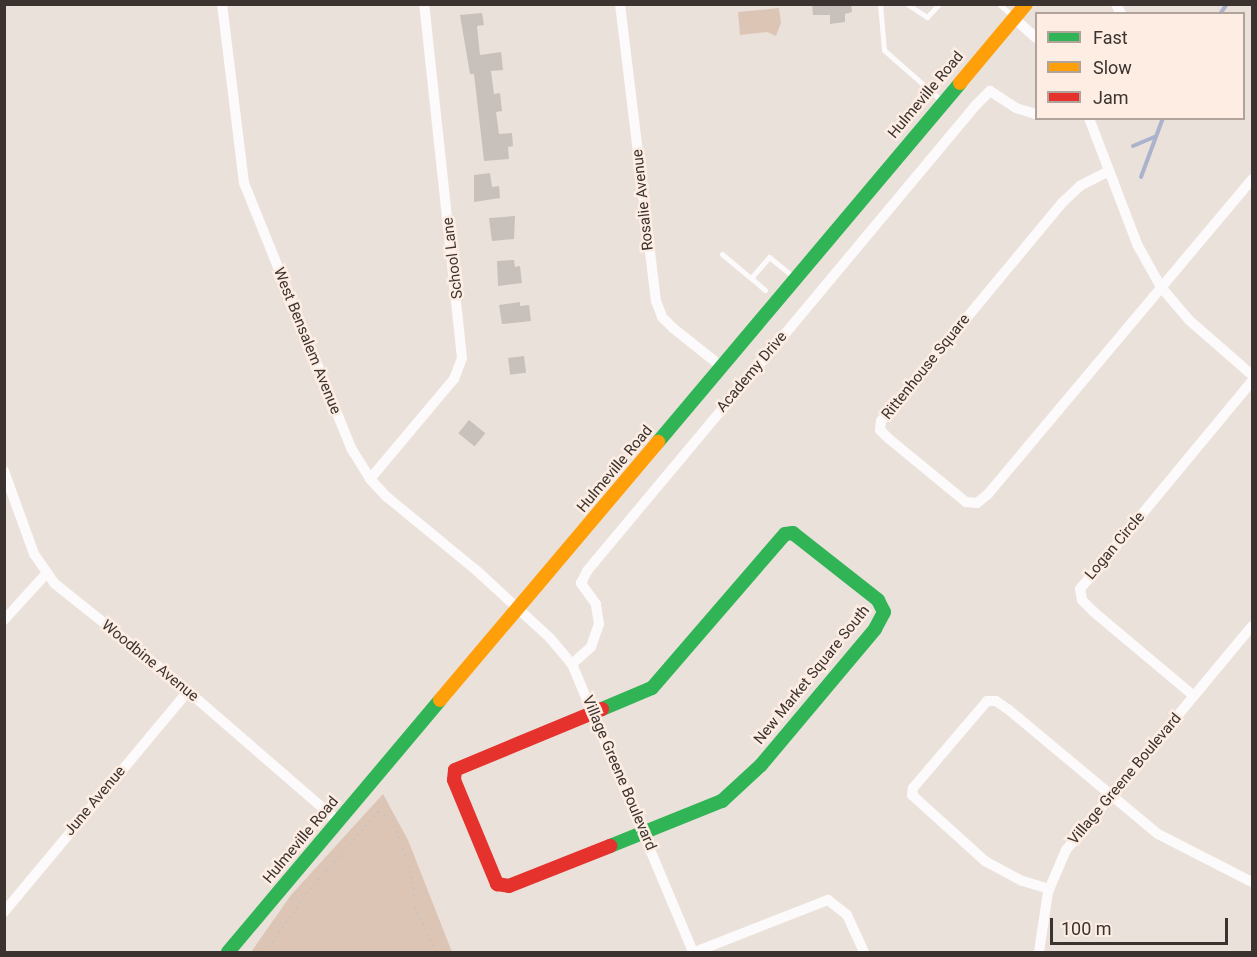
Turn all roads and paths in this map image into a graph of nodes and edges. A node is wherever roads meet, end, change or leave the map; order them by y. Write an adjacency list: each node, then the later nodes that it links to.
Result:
1 (222, 4): 25 (street, West Bensalem Avenue)
2 (424, 4): 25 (street, School Lane)
3 (620, 4): 21 (street, Rosalie Avenue)
4 (880, 4): 11 (lane)
5 (908, 4): 6 (lane)
6 (939, 4)
7 (999, 4): 9 (lane)
8 (1026, 4): 9 (main road, Hulmeville Road)
9 (1015, 18): 10 (street); 11 (main road, Hulmeville Road)
10 (1035, 37)
11 (942, 101): 18 (main road, Hulmeville Road)
12 (1035, 114): 30 (street, Academy Drive)
13 (1090, 120): 14 (street)
14 (1109, 171): 19 (street); 19 (street, Rittenhouse Square)
15 (1252, 179): 19 (street)
16 (722, 254): 17 (lane)
17 (751, 278): 18 (lane); 20 (lane)
18 (795, 278): 21 (main road, Hulmeville Road)
19 (1161, 286): 22 (street)
20 (765, 290)
21 (722, 367): 27 (main road, Hulmeville Road)
22 (1252, 375)
23 (1252, 381): 32 (street, Logan Circle)
24 (4, 471): 26 (street, Woodbine Avenue)
25 (370, 479): 27 (street, West Bensalem Avenue)
26 (46, 574): 28 (street); 31 (street, Woodbine Avenue)
27 (519, 610): 30 (street, Village Greene Boulevard); 35 (main road, Hulmeville Road)
28 (4, 620)
29 (1252, 626): 32 (street, Village Greene Boulevard)
30 (572, 664): 33 (street, Village Greene Boulevard)
31 (188, 691): 35 (street, Woodbine Avenue); 39 (street, June Avenue)
32 (1194, 696): 34 (street, Village Greene Boulevard)
33 (595, 712): 36 (street, Village Greene Boulevard); 36 (main road); 36 (main road, New Market Square South)
34 (1110, 795): 37 (street); 38 (street, Village Greene Boulevard); 38 (street)
35 (339, 821): 40 (main road, Hulmeville Road)
36 (644, 832): 43 (street, Village Greene Boulevard)
37 (1252, 882)
38 (1048, 889): 45 (street, Village Greene Boulevard)
39 (4, 912)
40 (228, 952)
41 (265, 952): 42 (path)
42 (436, 952)
43 (694, 952): 44 (street)
44 (864, 952)
45 (1039, 952)

